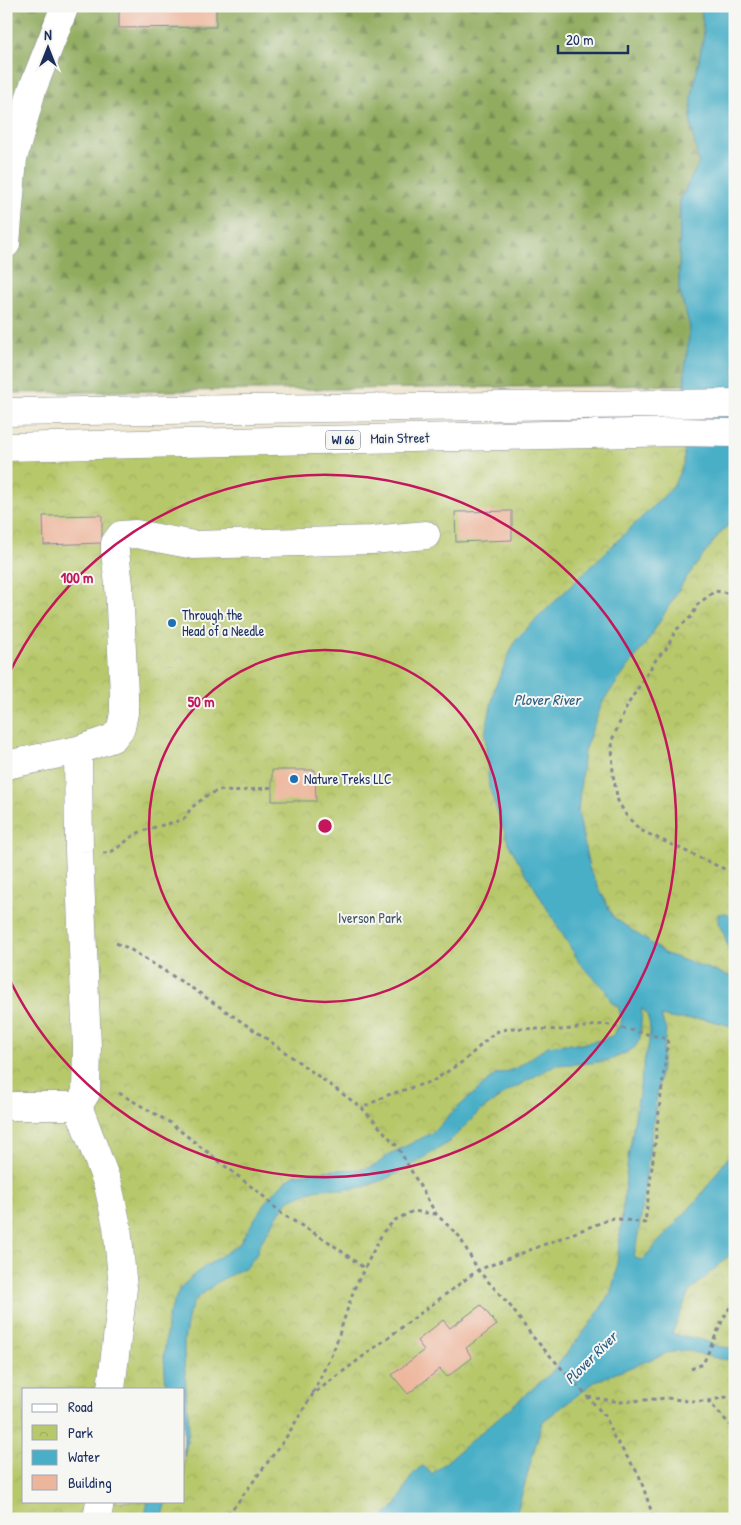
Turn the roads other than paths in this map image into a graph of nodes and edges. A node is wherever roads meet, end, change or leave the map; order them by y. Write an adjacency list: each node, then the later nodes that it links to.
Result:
1 (65, 6): 2 (main road)
2 (6, 244)
3 (735, 403): 4 (main road)
4 (6, 412)
5 (735, 432): 6 (main road, Main Street / WI 66)
6 (6, 447)
7 (426, 535): 8 (main road)
8 (78, 750): 9 (main road); 11 (main road)
9 (6, 764)
10 (6, 1106): 11 (main road)
11 (78, 1106): 12 (main road)
12 (111, 1388)
13 (100, 1502): 14 (main road)
14 (98, 1519)

